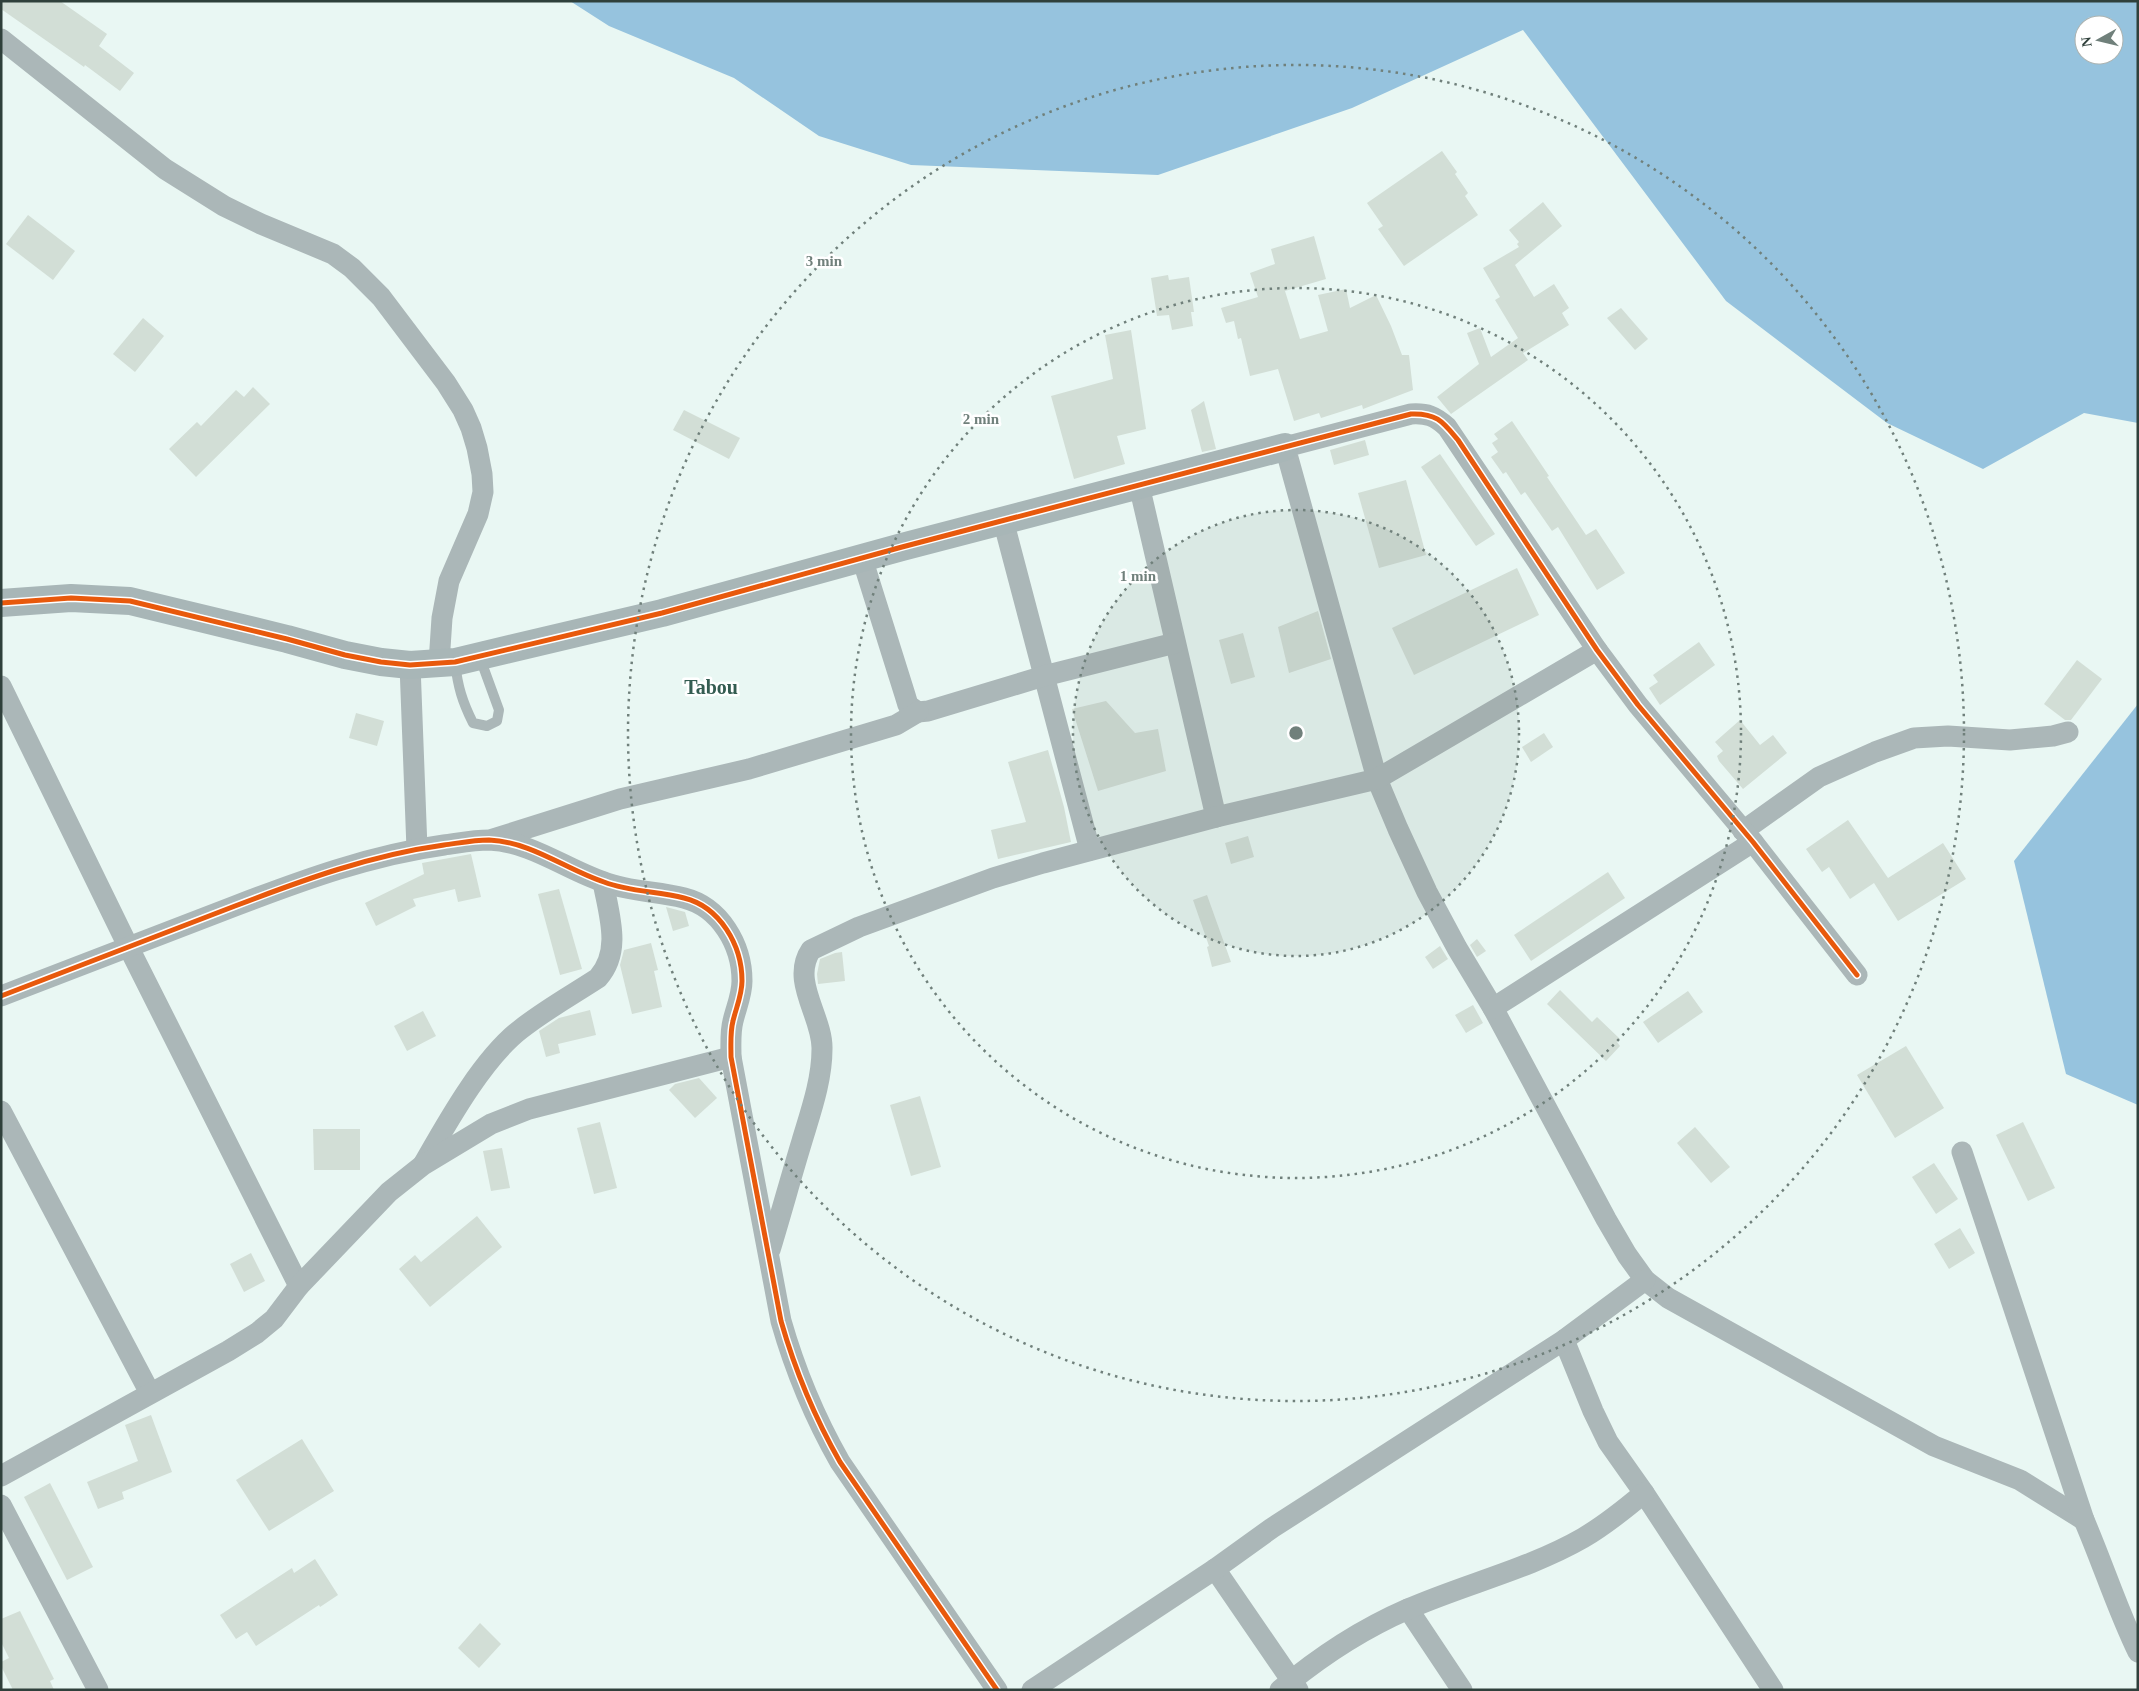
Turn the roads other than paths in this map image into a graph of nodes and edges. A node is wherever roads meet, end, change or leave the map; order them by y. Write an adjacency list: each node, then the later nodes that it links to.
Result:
1 (1, 39): 9 (street)
2 (1285, 447): 3 (street); 8 (street); 15 (street)
3 (1139, 485): 4 (street); 7 (street)
4 (1003, 520): 5 (street); 11 (street)
5 (862, 558): 9 (street); 13 (street)
6 (1, 604): 10 (street)
7 (1175, 643): 11 (street); 16 (street)
8 (1597, 650): 15 (street); 17 (street)
9 (458, 661): 9 (lane); 10 (street)
10 (410, 665): 19 (street)
11 (1044, 676): 13 (street); 20 (street)
12 (1, 686): 22 (street)
13 (918, 712): 18 (street)
14 (2068, 732): 17 (street)
15 (1377, 779): 16 (street); 25 (street)
16 (1216, 817): 20 (street)
17 (1748, 837): 23 (street); 25 (street)
18 (489, 840): 19 (street); 21 (street)
19 (417, 849): 22 (street)
20 (1090, 850): 30 (street)
21 (603, 882): 26 (street); 29 (street)
22 (128, 946): 24 (street); 32 (street)
23 (1858, 975)
24 (1, 996)
25 (1493, 1008): 31 (street)
26 (731, 1057): 29 (street); 30 (street)
27 (1, 1111): 34 (street)
28 (1962, 1152): 38 (street)
29 (423, 1165): 32 (street)
30 (769, 1253): 44 (street)
31 (1646, 1280): 33 (street); 38 (street)
32 (299, 1286): 34 (street)
33 (1564, 1340): 36 (street); 39 (street)
34 (150, 1393): 35 (street)
35 (1, 1476)
36 (1644, 1493): 40 (street); 47 (street)
37 (1, 1505): 43 (street)
38 (2084, 1520): 41 (street)
39 (1215, 1569): 42 (street); 45 (street)
40 (1408, 1609): 42 (street); 46 (street)
41 (2138, 1652)
42 (1290, 1687)
43 (98, 1690)
44 (997, 1690)
45 (1032, 1690)
46 (1462, 1690)
47 (1773, 1690)

